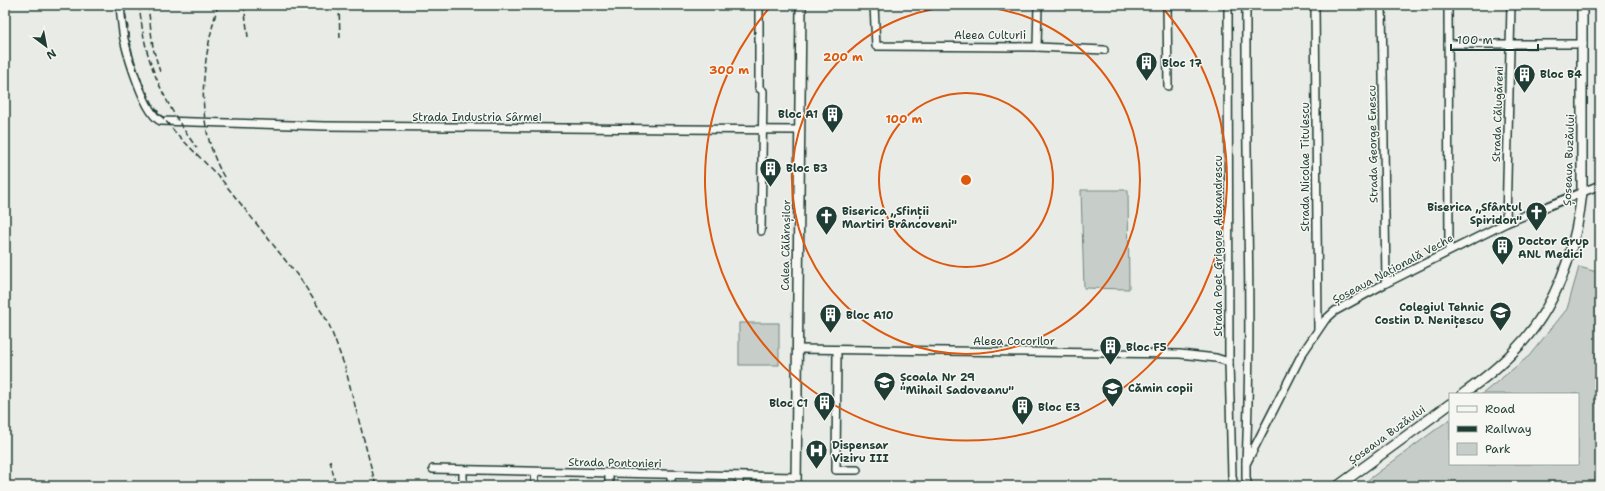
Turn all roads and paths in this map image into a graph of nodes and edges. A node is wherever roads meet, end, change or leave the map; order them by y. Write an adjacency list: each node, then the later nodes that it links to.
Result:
1 (120, 5): 20 (street, Strada Industria Sârmei)
2 (759, 5): 20 (street)
3 (801, 5): 21 (main road, Calea Călărașilor)
4 (874, 5): 17 (street, Aleea Culturii)
5 (1038, 5): 17 (street)
6 (1167, 5): 19 (street)
7 (1228, 5): 31 (street, Strada Poet Grigore Alexandrescu)
8 (1246, 5): 34 (street)
9 (1315, 5): 28 (street, Strada Nicolae Titulescu)
10 (1382, 5): 27 (street, Strada George Enescu)
11 (1448, 5): 14 (street)
12 (1511, 5): 15 (street, Strada Călugăreni)
13 (1582, 5): 16 (main road, Șoseaua Buzăului)
14 (1448, 44): 15 (street); 26 (street)
15 (1511, 44): 16 (street); 24 (street, Strada Călugăreni)
16 (1583, 44): 23 (main road, Șoseaua Buzăului)
17 (1037, 47): 18 (street, Aleea Culturii)
18 (1104, 50)
19 (1168, 86)
20 (762, 128): 21 (street, Strada Industria Sârmei); 25 (street)
21 (799, 130): 29 (main road, Calea Călărașilor)
22 (1600, 185): 23 (street, Șoseaua Națională Veche)
23 (1582, 192): 24 (street, Șoseaua Națională Veche); 32 (main road, Șoseaua Buzăului)
24 (1506, 223): 26 (street, Șoseaua Națională Veche)
25 (761, 231)
26 (1450, 251): 27 (street, Șoseaua Națională Veche)
27 (1386, 283): 28 (street, Șoseaua Națională Veche)
28 (1318, 330): 34 (street, Șoseaua Națională Veche)
29 (797, 349): 30 (street, Aleea Cocorilor); 42 (main road, Calea Călărașilor)
30 (837, 350): 31 (street, Aleea Cocorilor); 36 (street)
31 (1229, 362): 48 (street, Strada Poet Grigore Alexandrescu)
32 (1464, 393)
33 (1449, 405): 50 (main road, Șoseaua Buzăului)
34 (1246, 464): 49 (street)
35 (433, 469): 37 (street, Strada Pontonieri)
36 (858, 470)
37 (463, 471): 38 (street, Strada Pontonieri); 43 (street)
38 (536, 472): 39 (street, Strada Pontonieri); 44 (street)
39 (608, 474): 40 (street, Strada Pontonieri); 45 (street)
40 (671, 475): 41 (street, Strada Pontonieri); 46 (street)
41 (739, 476): 42 (street, Strada Pontonieri); 47 (street)
42 (796, 482)
43 (463, 486)
44 (535, 486)
45 (608, 486)
46 (671, 486)
47 (739, 486)
48 (1234, 486)
49 (1248, 486)
50 (1338, 486)

